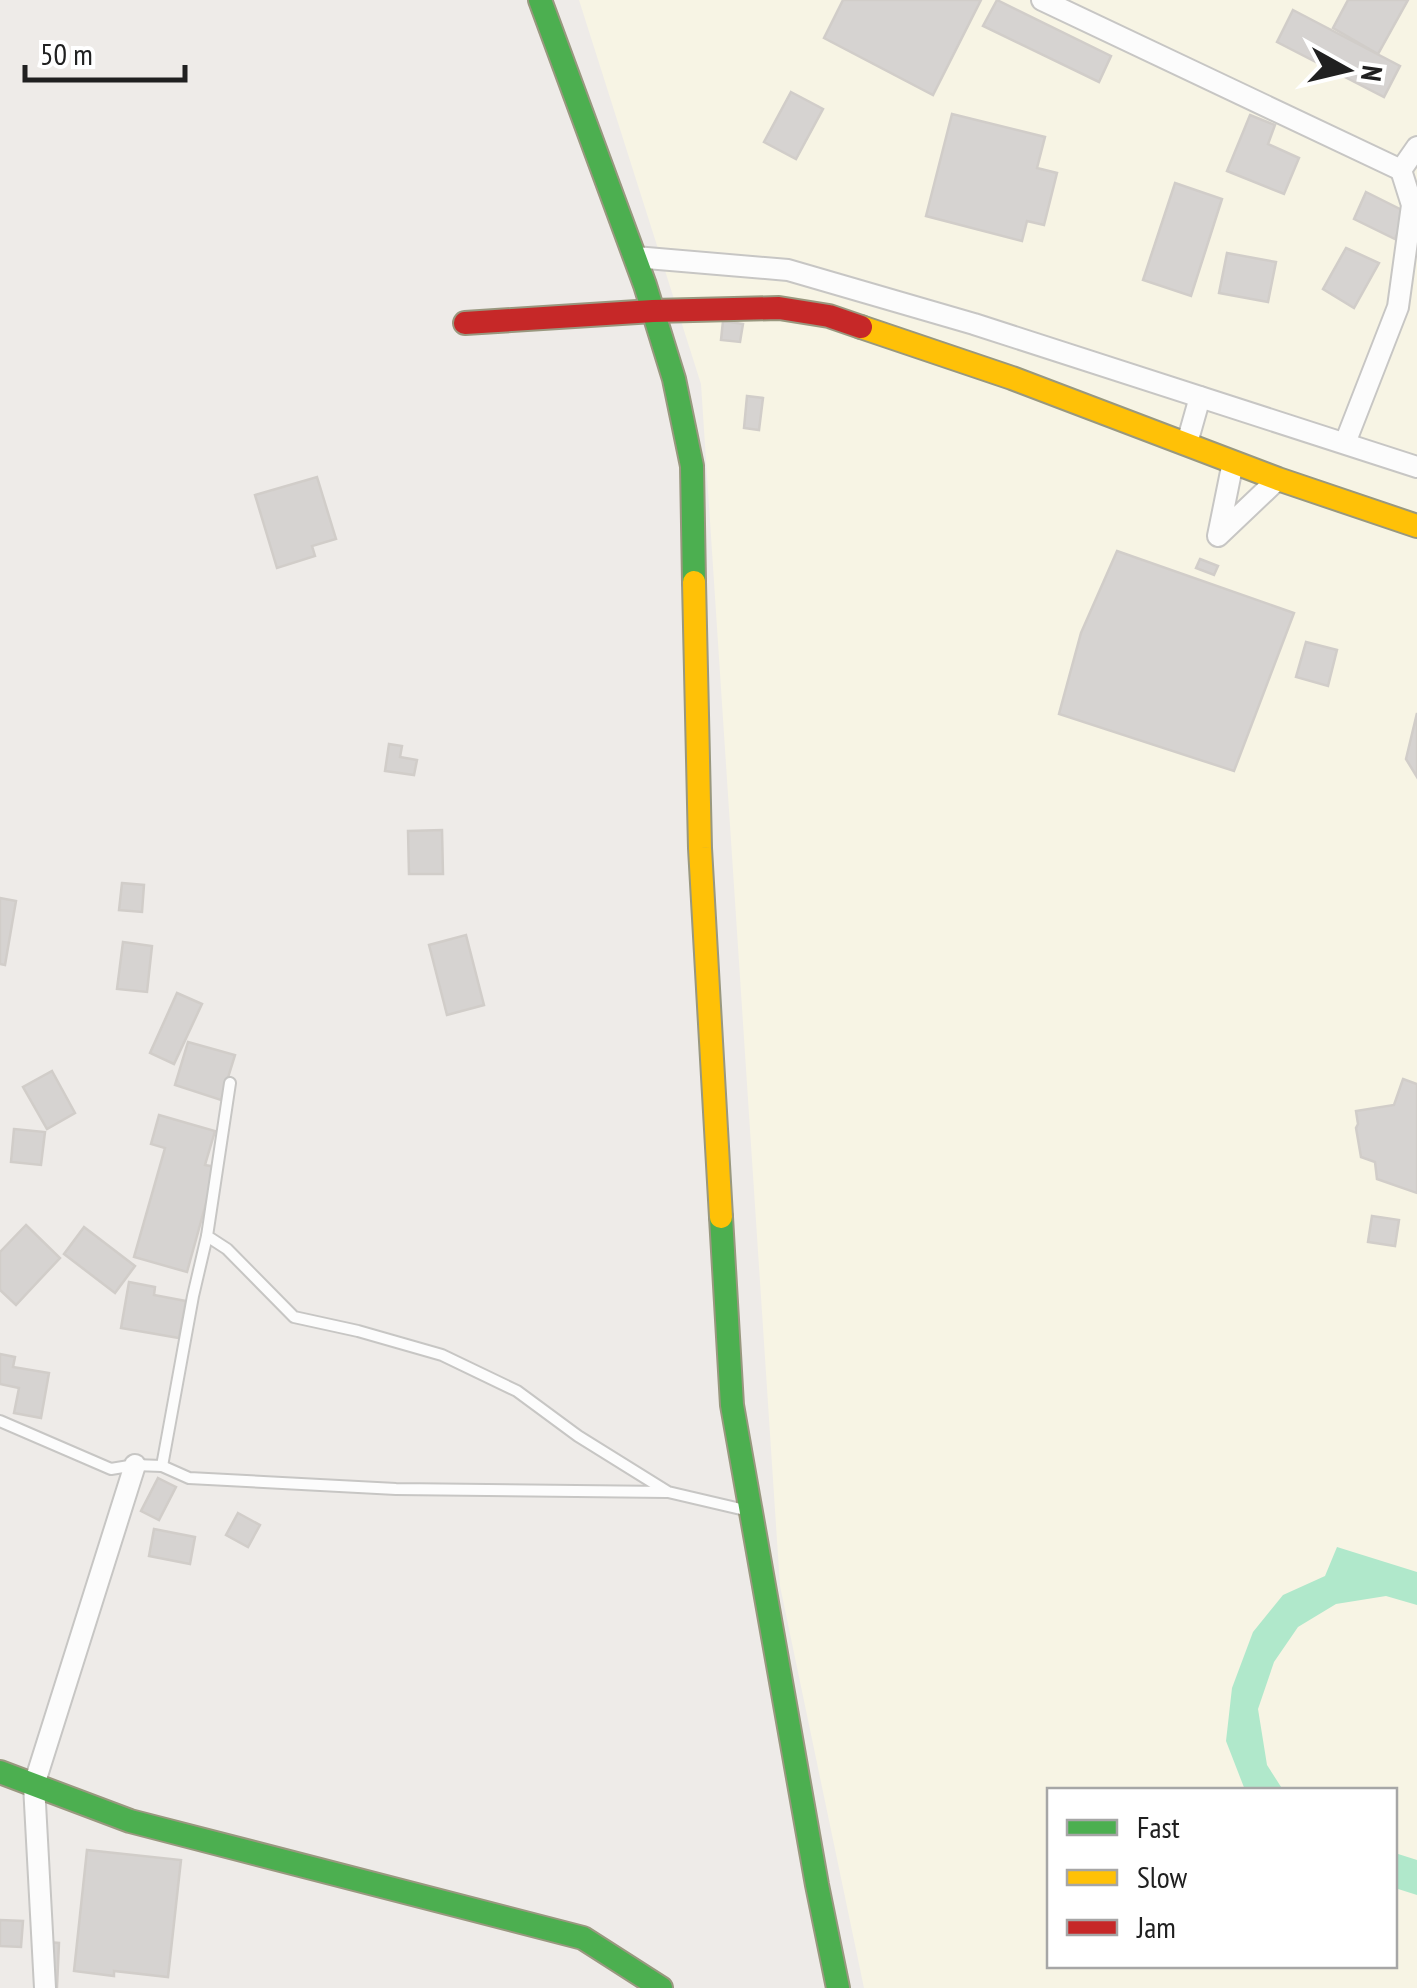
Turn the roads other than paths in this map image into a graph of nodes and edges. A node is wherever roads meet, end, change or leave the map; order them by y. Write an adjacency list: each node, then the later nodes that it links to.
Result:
1 (540, 0): 5 (main road)
2 (1042, 0): 4 (street)
3 (1417, 147): 4 (street)
4 (1402, 170): 10 (street)
5 (635, 257): 6 (main road); 8 (street)
6 (654, 311): 7 (main road); 9 (main road); 21 (main road)
7 (466, 323)
8 (1200, 397): 9 (street); 10 (street)
9 (1188, 443): 11 (main road)
10 (1344, 443): 12 (street)
11 (1233, 462): 13 (main road); 13 (street)
12 (1417, 466)
13 (1278, 479): 14 (main road)
14 (1417, 526)
15 (230, 1083): 16 (lane)
16 (208, 1236): 19 (lane); 20 (lane)
17 (0, 1421): 18 (lane)
18 (135, 1465): 19 (lane); 23 (street)
19 (162, 1466): 20 (lane)
20 (668, 1492): 21 (lane)
21 (751, 1511): 26 (main road)
22 (0, 1772): 23 (main road)
23 (34, 1785): 24 (street); 25 (main road)
24 (44, 1988)
25 (661, 1988)
26 (838, 1988)

